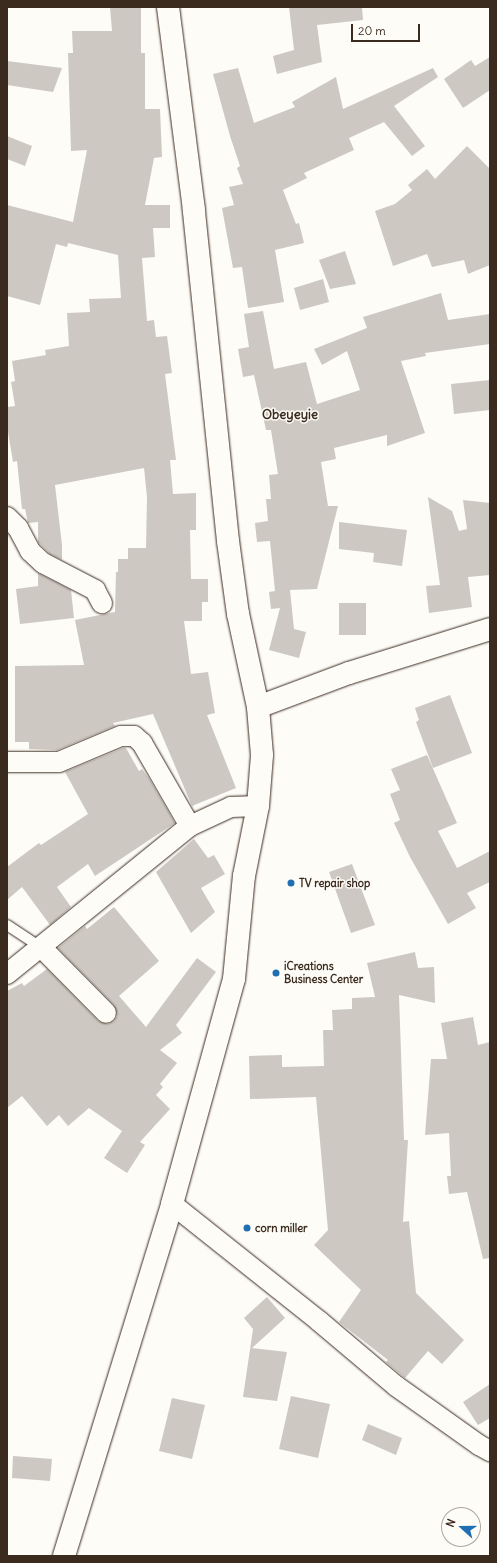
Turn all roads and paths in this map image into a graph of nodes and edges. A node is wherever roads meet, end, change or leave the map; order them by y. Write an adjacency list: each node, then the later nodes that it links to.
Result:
1 (168, 7): 5 (main road)
2 (7, 517): 3 (street)
3 (102, 603)
4 (490, 628): 5 (main road)
5 (258, 707): 7 (main road)
6 (7, 762): 8 (street)
7 (258, 806): 8 (street); 13 (main road)
8 (190, 826): 10 (street)
9 (7, 926): 10 (lane)
10 (42, 948): 11 (street); 12 (street)
11 (7, 974)
12 (106, 1013)
13 (172, 1204): 14 (street); 15 (main road)
14 (490, 1451)
15 (64, 1556)

